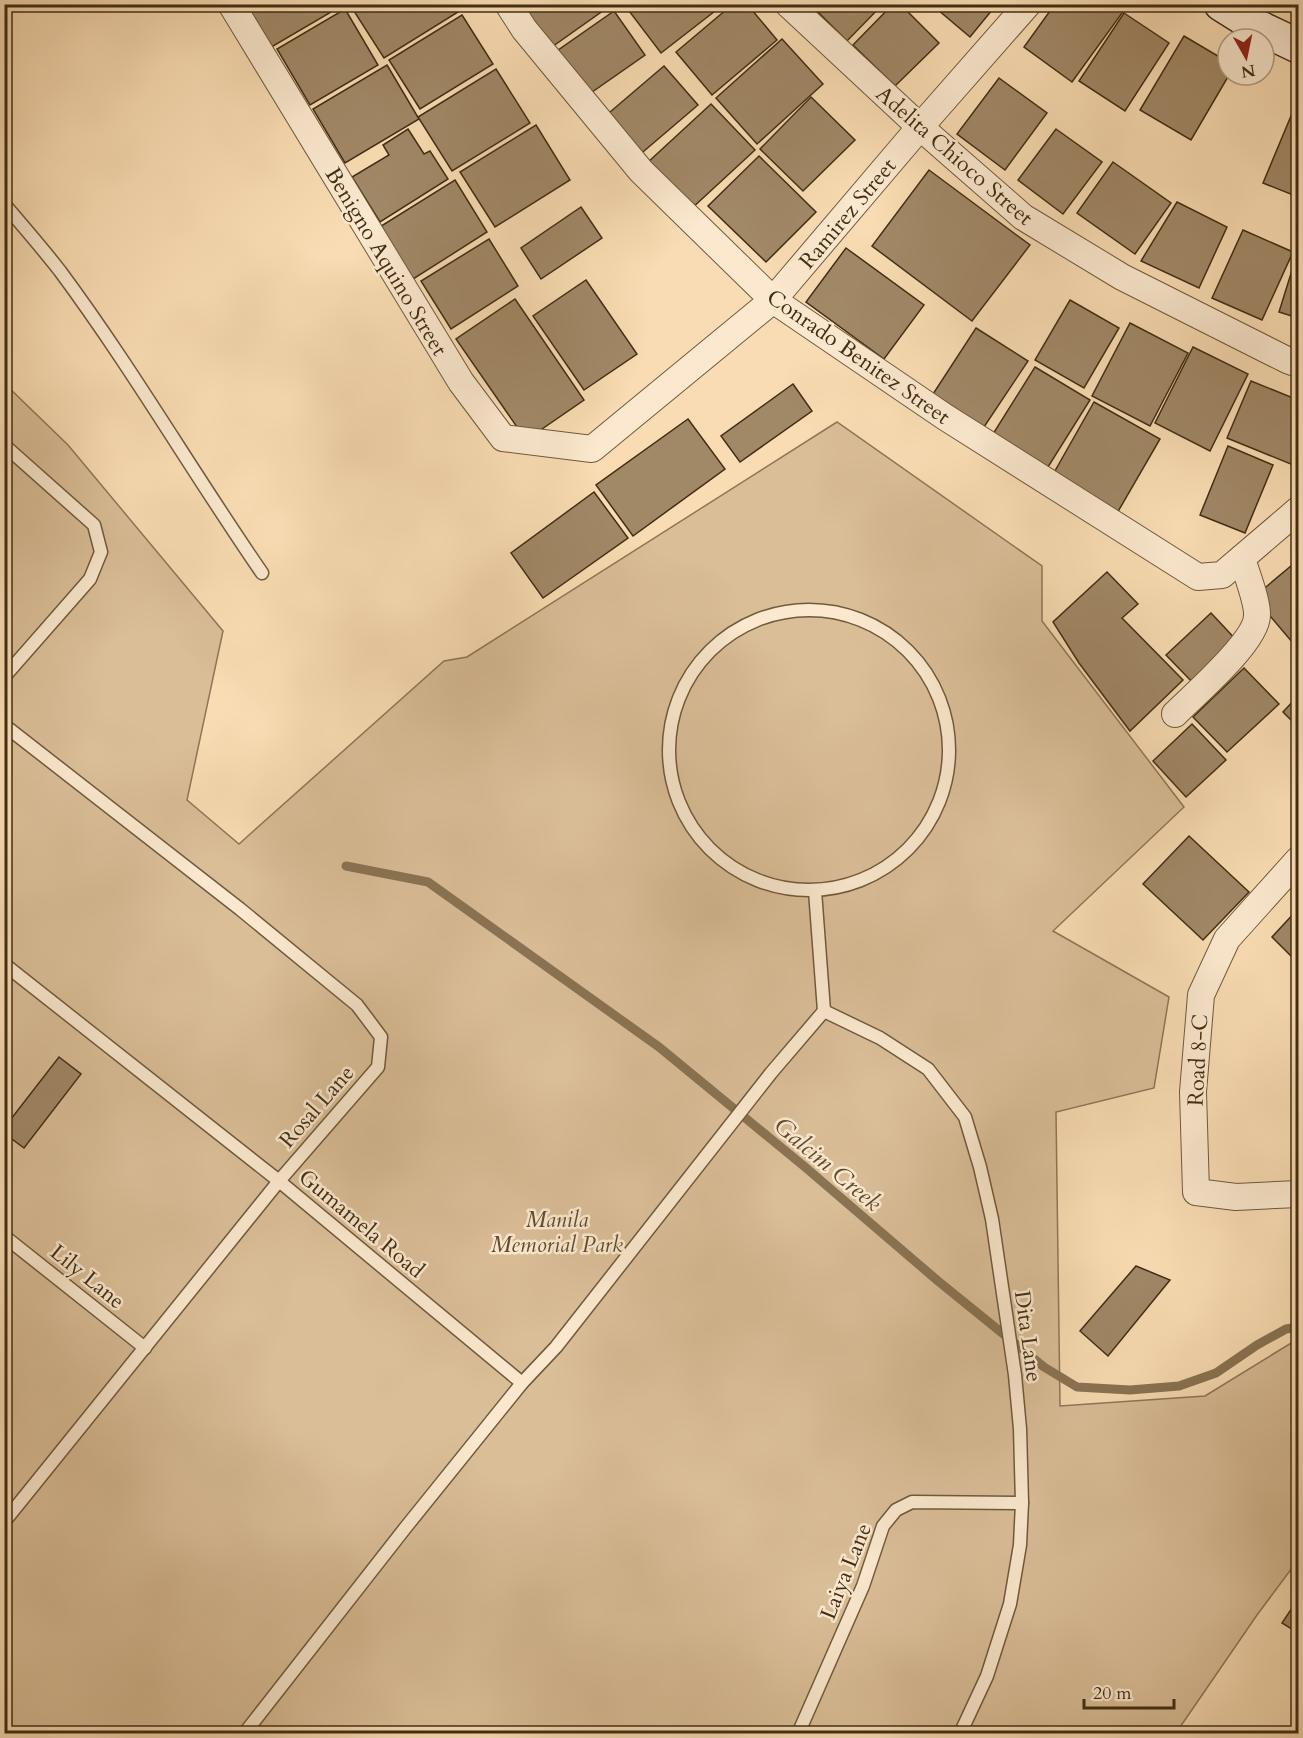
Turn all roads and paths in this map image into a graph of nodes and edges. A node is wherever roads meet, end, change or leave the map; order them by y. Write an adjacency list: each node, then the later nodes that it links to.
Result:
1 (231, 4): 12 (street, Benigno Aquino Street)
2 (508, 4): 9 (street, Conrado Benitez Street)
3 (788, 4): 7 (street, Adelita Chioco Street)
4 (1028, 4): 7 (street, Ramirez Street)
5 (1221, 4): 6 (street)
6 (1299, 46)
7 (920, 127): 9 (street, Ramirez Street); 10 (street, Adelita Chioco Street)
8 (4, 204): 15 (lane)
9 (773, 300): 12 (street, Ramirez Street); 14 (street, Conrado Benitez Street)
10 (1299, 364)
11 (4, 445): 16 (lane)
12 (592, 449)
13 (1299, 510): 14 (street)
14 (1242, 558): 17 (street)
15 (262, 573)
16 (4, 677)
17 (1175, 714)
18 (4, 725): 23 (lane, Rosal Lane)
19 (1299, 860): 24 (street, Road 8-C)
20 (815, 891): 20 (lane); 22 (lane)
21 (4, 964): 23 (lane, Gumamela Road)
22 (824, 1011): 27 (lane); 28 (lane, Dita Lane)
23 (279, 1181): 26 (lane, Rosal Lane); 27 (lane, Gumamela Road)
24 (1299, 1194)
25 (4, 1236): 26 (lane, Lily Lane)
26 (145, 1348): 29 (lane, Rosal Lane)
27 (522, 1383): 31 (lane)
28 (1022, 1503): 32 (lane, Laiya Lane); 33 (lane, Dita Lane)
29 (9, 1507): 30 (lane, Rosal Lane)
30 (4, 1522)
31 (244, 1734)
32 (798, 1734)
33 (960, 1734)

